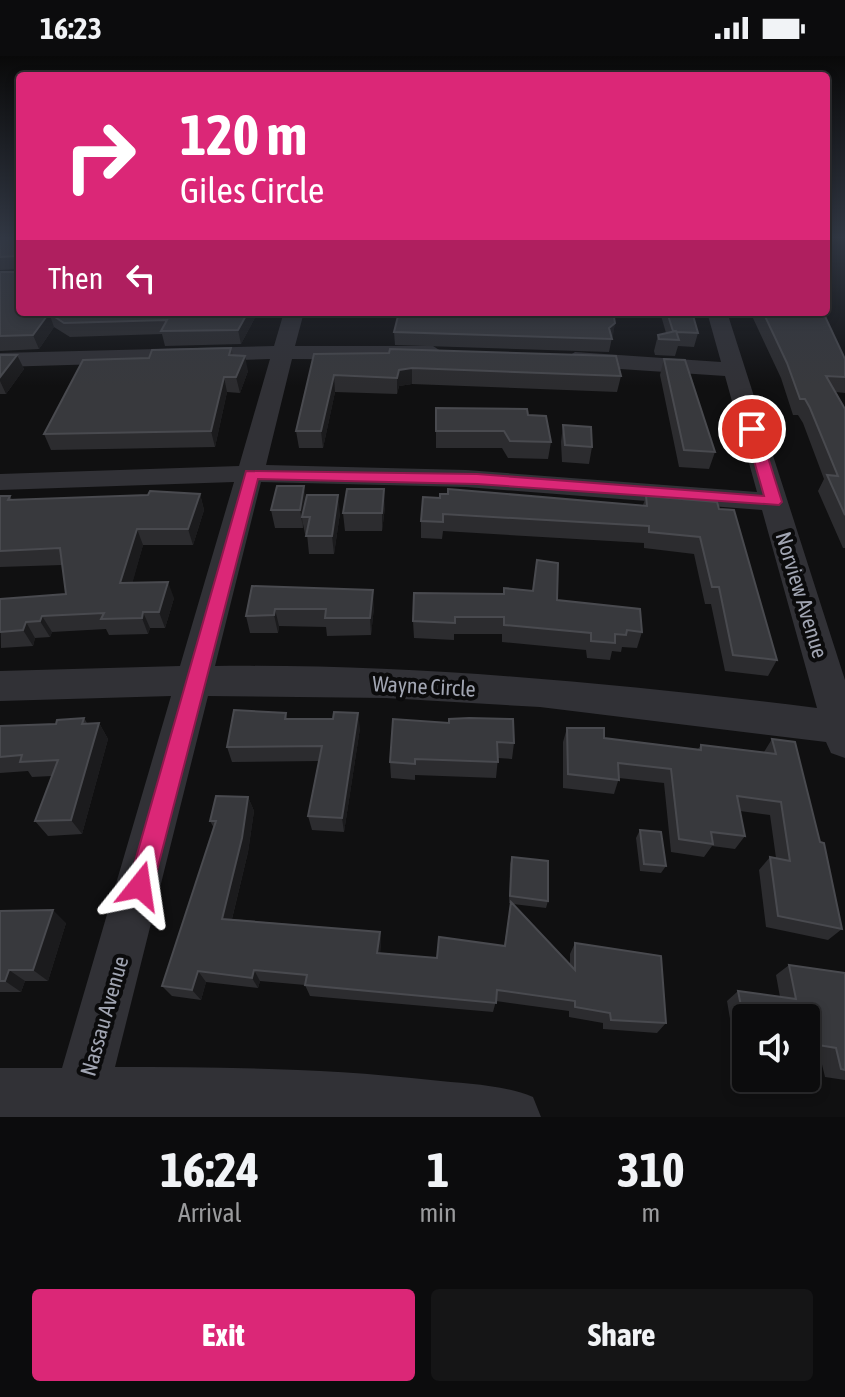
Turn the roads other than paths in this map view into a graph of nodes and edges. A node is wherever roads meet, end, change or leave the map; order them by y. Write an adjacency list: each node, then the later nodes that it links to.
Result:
1 (293, 316): 3 (street, Nassau Avenue)
2 (718, 316): 7 (street, Norview Avenue)
3 (284, 352): 4 (street); 6 (street); 8 (street, Nassau Avenue)
4 (448, 354)
5 (556, 358): 7 (street)
6 (0, 360)
7 (734, 370): 10 (street, Norview Avenue)
8 (252, 474): 9 (street); 10 (street); 11 (street, Nassau Avenue)
9 (0, 482)
10 (774, 502): 13 (street, Norview Avenue)
11 (196, 679): 12 (street, Wayne Circle); 13 (street, Wayne Circle); 15 (street, Nassau Avenue)
12 (0, 686)
13 (844, 732)
14 (0, 1095): 15 (street)
15 (78, 1105): 16 (street)
16 (513, 1117)

